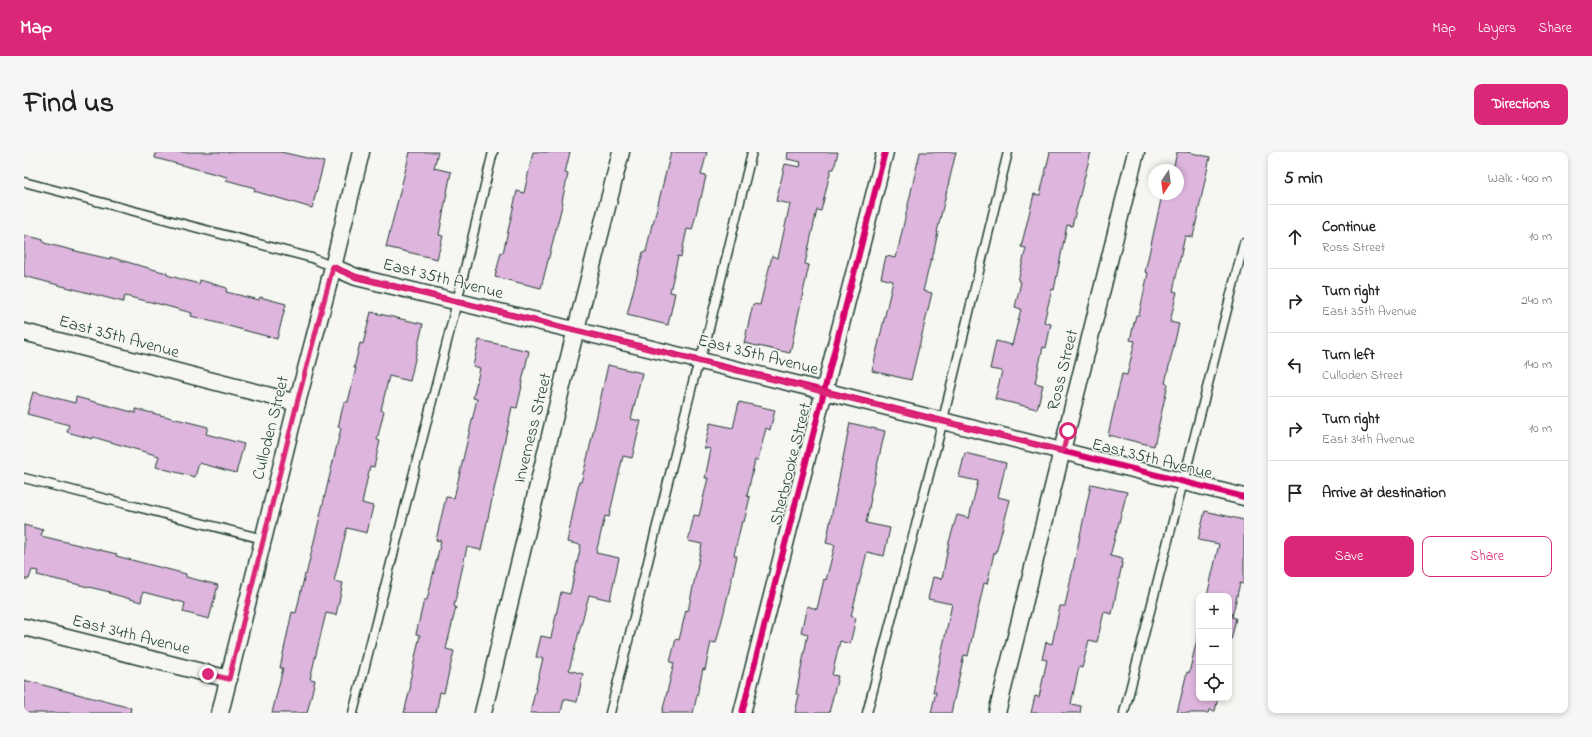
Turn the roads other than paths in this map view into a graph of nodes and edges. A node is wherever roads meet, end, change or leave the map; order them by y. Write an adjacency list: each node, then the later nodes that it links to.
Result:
1 (361, 152): 10 (street, Culloden Street)
2 (493, 152): 11 (lane)
3 (621, 152): 12 (street, Inverness Street)
4 (752, 152): 14 (lane)
5 (885, 152): 15 (street, Sherbrooke Street)
6 (1008, 152): 17 (lane)
7 (1136, 152): 18 (street, Ross Street)
8 (24, 182): 10 (lane)
9 (1244, 243): 20 (lane)
10 (333, 267): 11 (street, East 35th Avenue); 16 (street, Culloden Street)
11 (457, 302): 12 (street, East 35th Avenue); 26 (lane)
12 (577, 331): 14 (street, East 35th Avenue); 27 (street, Inverness Street)
13 (24, 332): 16 (street, East 35th Avenue)
14 (699, 361): 15 (street, East 35th Avenue); 28 (lane)
15 (824, 391): 17 (street, East 35th Avenue); 29 (street, Sherbrooke Street)
16 (297, 403): 22 (street, Culloden Street)
17 (942, 422): 18 (street, East 35th Avenue); 30 (lane)
18 (1063, 451): 20 (street, East 35th Avenue); 31 (street, Ross Street)
19 (24, 478): 22 (lane)
20 (1184, 481): 21 (street, East 35th Avenue); 32 (lane)
21 (1244, 497)
22 (263, 539): 24 (street, Culloden Street)
23 (24, 627): 24 (street, East 34th Avenue)
24 (229, 679): 25 (street, Culloden Street)
25 (220, 713)
26 (353, 713)
27 (483, 713)
28 (610, 713)
29 (742, 713)
30 (867, 713)
31 (998, 713)
32 (1124, 713)

